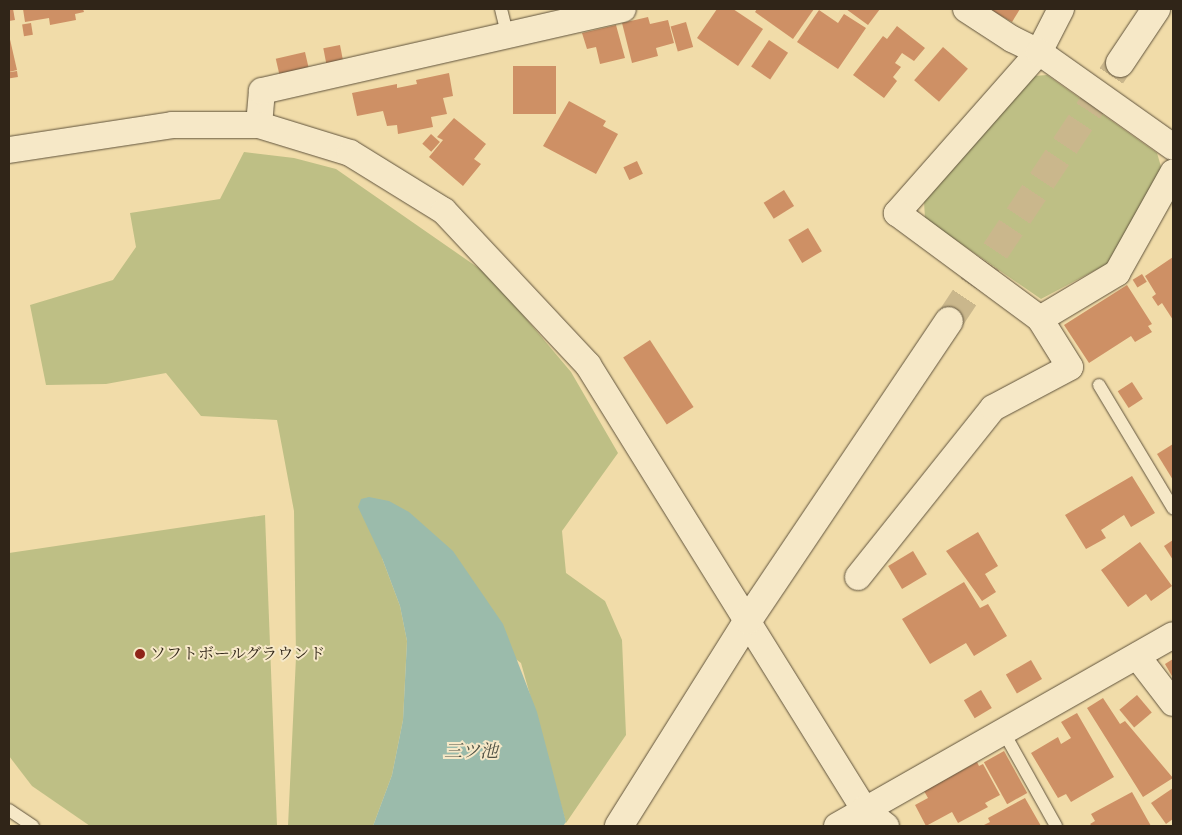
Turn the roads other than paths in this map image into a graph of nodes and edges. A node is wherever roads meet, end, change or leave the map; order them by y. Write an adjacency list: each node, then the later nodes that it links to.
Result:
1 (501, 9): 6 (lane)
2 (623, 9): 6 (street)
3 (966, 9): 7 (street)
4 (1061, 9): 7 (street)
5 (1156, 9): 8 (street)
6 (508, 37): 9 (street)
7 (1039, 52): 10 (street); 13 (street)
8 (1120, 63)
9 (259, 125): 11 (street); 18 (street)
10 (1173, 147)
11 (9, 150)
12 (1173, 173): 13 (street)
13 (1040, 319): 17 (street)
14 (949, 321): 18 (street)
15 (1099, 385): 16 (lane)
16 (1173, 508)
17 (858, 577)
18 (748, 620): 23 (street); 26 (street)
19 (1173, 635): 20 (street)
20 (1137, 656): 21 (street); 22 (street)
21 (1173, 703)
22 (1003, 731): 23 (street); 29 (lane)
23 (864, 809): 27 (street); 28 (street)
24 (9, 810): 25 (lane)
25 (32, 826)
26 (619, 826)
27 (837, 826)
28 (886, 826)
29 (1056, 826)

